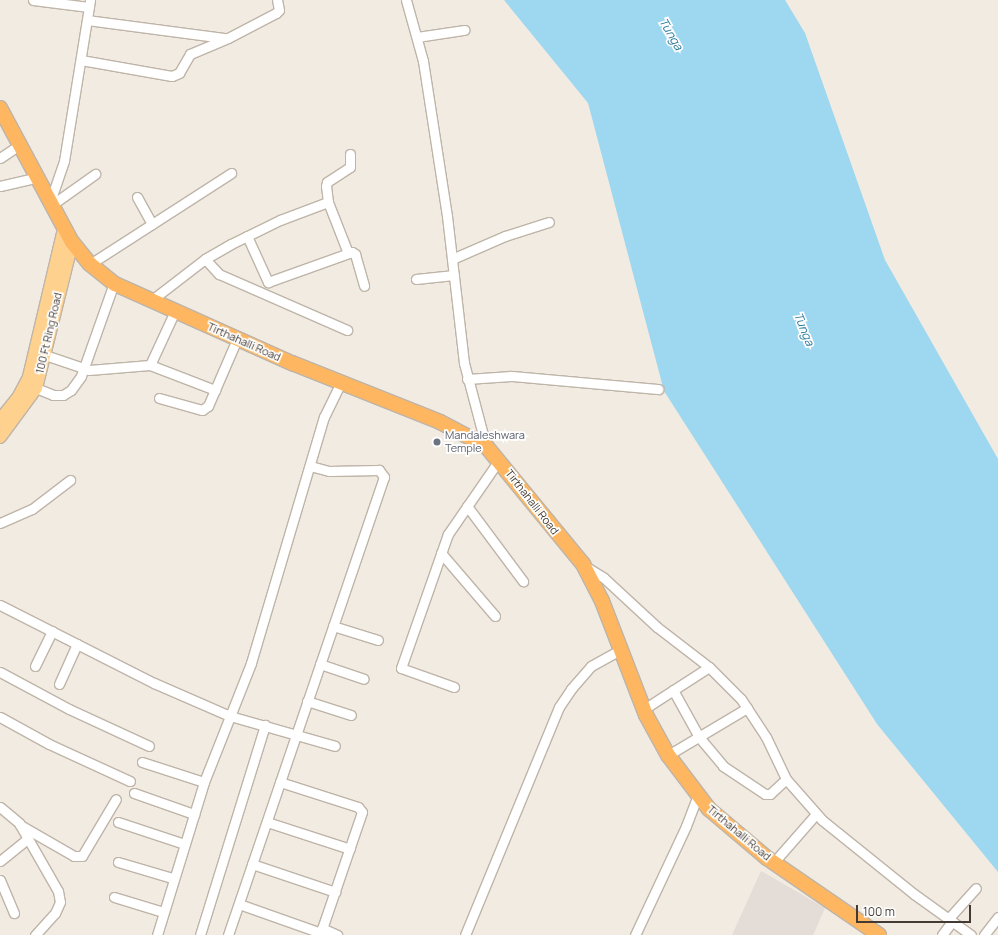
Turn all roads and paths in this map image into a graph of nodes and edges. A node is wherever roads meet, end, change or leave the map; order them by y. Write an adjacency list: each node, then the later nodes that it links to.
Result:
1 (33, 0): 4 (street)
2 (277, 0): 8 (street)
3 (406, 0): 7 (street)
4 (90, 4): 5 (street)
5 (87, 20): 8 (street); 9 (street)
6 (464, 30): 7 (street)
7 (417, 37): 28 (street)
8 (226, 38): 9 (street)
9 (81, 60): 19 (street)
10 (0, 108): 11 (highway, Tirthahalli Road)
11 (22, 144): 13 (street); 16 (highway, Tirthahalli Road)
12 (350, 154): 20 (street)
13 (0, 158)
14 (231, 173): 22 (street)
15 (95, 174): 19 (street)
16 (39, 176): 17 (street); 19 (highway, Tirthahalli Road)
17 (0, 186)
18 (137, 197): 22 (street)
19 (52, 202): 23 (highway, Tirthahalli Road)
20 (328, 202): 24 (street); 26 (street)
21 (549, 222): 28 (street)
22 (152, 224): 29 (street)
23 (64, 229): 25 (highway, Tirthahalli Road); 47 (main road, 100 Ft Ring Road)
24 (247, 236): 26 (street); 27 (street)
25 (72, 242): 29 (highway, Tirthahalli Road); 38 (main road, 100 Ft Ring Road)
26 (348, 253): 33 (street)
27 (205, 259): 34 (street); 36 (street)
28 (452, 259): 30 (street)
29 (90, 264): 32 (highway, Tirthahalli Road)
30 (454, 274): 31 (street); 41 (street)
31 (416, 278)
32 (114, 283): 34 (highway, Tirthahalli Road); 40 (street)
33 (364, 286)
34 (153, 299): 35 (highway, Tirthahalli Road)
35 (175, 311): 37 (highway, Tirthahalli Road); 39 (street)
36 (347, 330)
37 (237, 339): 42 (highway, Tirthahalli Road); 45 (street)
38 (45, 355): 40 (street); 43 (main road, 100 Ft Ring Road)
39 (150, 366): 40 (street); 45 (street)
40 (83, 369): 43 (street)
41 (467, 379): 44 (street); 49 (street)
42 (340, 384): 49 (highway, Tirthahalli Road); 51 (street)
43 (36, 388): 48 (main road, 100 Ft Ring Road)
44 (658, 389)
45 (215, 390): 46 (street)
46 (159, 398)
47 (0, 420)
48 (0, 437)
49 (486, 446): 50 (highway, Tirthahalli Road)
50 (499, 460): 53 (street); 56 (highway, Tirthahalli Road)
51 (310, 466): 60 (street); 76 (street)
52 (70, 480): 54 (street)
53 (467, 506): 55 (street); 57 (street)
54 (0, 523)
55 (441, 553): 59 (street); 71 (street)
56 (583, 564): 64 (highway, Tirthahalli Road); 67 (street)
57 (523, 581)
58 (0, 605): 61 (street)
59 (495, 616)
60 (333, 626): 62 (street); 65 (street)
61 (52, 631): 63 (street); 66 (street)
62 (378, 640)
63 (77, 644): 70 (street); 76 (street)
64 (620, 650): 75 (highway, Tirthahalli Road); 122 (street)
65 (320, 664): 69 (street); 73 (street)
66 (35, 666)
67 (709, 667): 72 (street); 74 (street)
68 (0, 672): 82 (street)
69 (364, 679)
70 (59, 684)
71 (454, 687)
72 (674, 690): 75 (street); 81 (street)
73 (307, 701): 77 (street); 80 (street)
74 (747, 708): 81 (street); 86 (street)
75 (644, 709): 84 (highway, Tirthahalli Road)
76 (230, 716): 79 (street); 88 (street)
77 (351, 716)
78 (0, 717): 87 (street)
79 (266, 725): 80 (street); 119 (street)
80 (297, 733): 83 (street); 89 (street)
81 (699, 737): 84 (street); 86 (street)
82 (149, 746)
83 (335, 746)
84 (668, 755): 91 (highway, Tirthahalli Road)
85 (142, 762): 88 (street)
86 (786, 779): 95 (street)
87 (130, 781)
88 (204, 782): 94 (street)
89 (280, 782): 97 (street); 101 (street)
90 (134, 793): 94 (street)
91 (698, 795): 104 (highway, Tirthahalli Road); 123 (street)
92 (116, 799): 98 (street)
93 (0, 808): 98 (street)
94 (194, 814): 100 (street)
95 (816, 814): 104 (street); 115 (street)
96 (118, 822): 100 (street)
97 (266, 822): 101 (street); 105 (street)
98 (20, 825): 99 (street)
99 (27, 839): 102 (street); 117 (street)
100 (184, 844): 106 (street)
101 (350, 849): 109 (street)
102 (0, 861)
103 (118, 862): 106 (street)
104 (774, 862): 124 (highway, Tirthahalli Road)
105 (252, 864): 109 (street); 111 (street)
106 (172, 878): 112 (street)
107 (0, 880): 113 (street)
108 (976, 888): 115 (street)
109 (335, 892): 116 (street)
110 (114, 897): 112 (street)
111 (239, 904): 116 (street); 120 (street)
112 (163, 912): 118 (street)
113 (14, 913)
114 (998, 917): 127 (street)
115 (951, 919): 125 (street); 126 (street)
116 (321, 932): 121 (street)
117 (35, 935)
118 (157, 935)
119 (200, 935)
120 (228, 935)
121 (337, 935)
122 (465, 935)
123 (635, 935)
124 (879, 935)
125 (942, 935)
126 (971, 935)
127 (984, 935)

